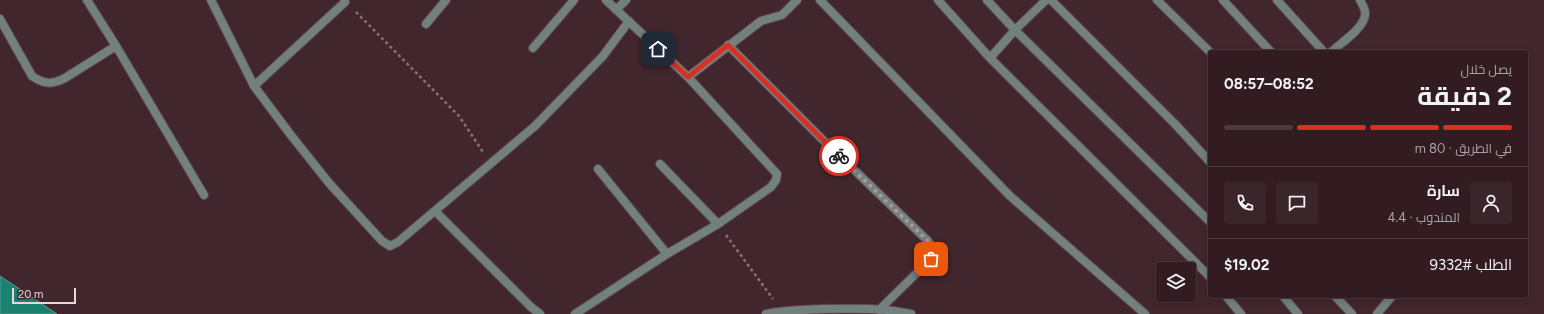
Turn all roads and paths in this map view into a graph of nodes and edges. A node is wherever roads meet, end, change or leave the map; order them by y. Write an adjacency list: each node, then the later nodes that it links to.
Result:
1 (87, 0): 24 (street)
2 (211, 0): 32 (street)
3 (446, 0): 21 (street)
4 (574, 0): 25 (street)
5 (606, 0): 18 (street)
6 (626, 0): 18 (street)
7 (797, 0): 23 (street)
8 (820, 0): 53 (street)
9 (987, 0): 22 (street)
10 (1046, 0): 22 (street)
11 (1051, 0): 33 (street)
12 (1157, 0): 26 (street)
13 (1223, 0): 27 (street)
14 (1277, 0): 28 (street)
15 (1360, 0): 29 (street)
16 (940, 1): 30 (street)
17 (345, 2): 32 (street); 34 (path)
18 (616, 10): 20 (street)
19 (0, 19): 24 (street)
20 (629, 21): 31 (street); 34 (street)
21 (426, 24)
22 (1015, 30): 30 (street); 39 (street)
23 (728, 45): 31 (street); 48 (street)
24 (116, 46): 37 (street)
25 (532, 48)
26 (1208, 50)
27 (1269, 50)
28 (1322, 50)
29 (1333, 50)
30 (990, 58): 42 (street)
31 (688, 77): 40 (street)
32 (254, 86): 38 (street)
33 (1208, 160)
34 (491, 164): 38 (street)
35 (660, 164): 40 (street)
36 (598, 169): 41 (street)
37 (204, 195)
38 (436, 211): 49 (street)
39 (1208, 220)
40 (718, 224): 41 (street); 47 (path)
41 (667, 254): 50 (street)
42 (1208, 275)
43 (1228, 298): 54 (street)
44 (1285, 298): 55 (street)
45 (1337, 298): 56 (street)
46 (1390, 298): 57 (street)
47 (781, 310): 48 (street); 51 (street)
48 (879, 310): 52 (street)
49 (540, 314)
50 (575, 314)
51 (766, 314)
52 (911, 314)
53 (1145, 314)
54 (1241, 314)
55 (1298, 314)
56 (1352, 314)
57 (1377, 314)

